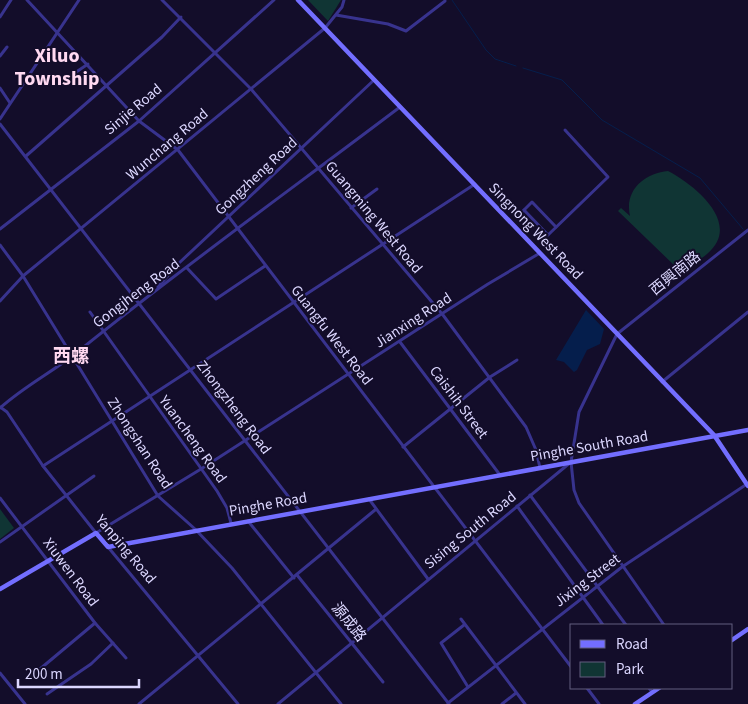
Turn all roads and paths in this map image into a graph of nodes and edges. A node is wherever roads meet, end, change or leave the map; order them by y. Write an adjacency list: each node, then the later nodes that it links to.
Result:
1 (11, 0): 10 (street)
2 (27, 0): 13 (street, Guangfu West Road)
3 (79, 0): 13 (street)
4 (162, 0): 11 (street, Guangming West Road)
5 (274, 0): 15 (street, Sinjie Road)
6 (298, 0): 12 (main road, Singnong West Road)
7 (344, 0): 9 (street, Wunchang Road)
8 (444, 1): 9 (street)
9 (336, 15): 12 (street, Wunchang Road)
10 (0, 17)
11 (181, 17): 15 (street, Guangming West Road); 20 (street)
12 (325, 28): 18 (main road, Singnong West Road); 22 (street, Wunchang Road)
13 (57, 33): 17 (street, Guangfu West Road); 23 (street)
14 (7, 47): 16 (street)
15 (216, 54): 22 (street, Guangming West Road); 26 (street, Sinjie Road)
16 (0, 56)
17 (88, 64): 19 (street); 20 (street, Guangfu West Road)
18 (374, 80): 24 (main road, Singnong West Road); 29 (street, Gongzheng Road)
19 (60, 83)
20 (106, 84): 26 (street, Guangfu West Road); 31 (street)
21 (0, 88): 23 (street)
22 (251, 89): 29 (street, Guangming West Road); 30 (street, Wunchang Road)
23 (10, 104): 25 (street)
24 (400, 107): 32 (street, Gongjheng Road); 33 (main road, Singnong West Road)
25 (0, 119)
26 (139, 121): 30 (street, Guangfu West Road); 35 (street, Sinjie Road)
27 (0, 124): 31 (street, Zhongzheng Road)
28 (565, 130): 40 (street)
29 (302, 148): 32 (street, Guangming West Road); 39 (street, Gongzheng Road)
30 (178, 150): 39 (street, Guangfu West Road); 43 (street, Wunchang Road)
31 (26, 156): 35 (street, Zhongzheng Road)
32 (317, 168): 36 (street, Guangming West Road); 42 (street, Gongjheng Road)
33 (475, 184): 45 (street); 47 (main road, Singnong West Road)
34 (377, 189): 36 (street)
35 (51, 190): 41 (street, Sinjie Road); 43 (street, Zhongzheng Road)
36 (351, 208): 45 (street, Guangming West Road)
37 (524, 210): 38 (street); 40 (street); 40 (street)
38 (518, 216)
39 (229, 217): 42 (street, Guangfu West Road); 51 (street, Gongzheng Road)
40 (556, 227)
41 (0, 229)
42 (238, 229): 48 (street, Guangfu West Road); 49 (street, Gongjheng Road)
43 (82, 230): 50 (street, Wunchang Road); 53 (street, Zhongzheng Road)
44 (748, 230): 59 (street, 西興南路)
45 (383, 244): 54 (street); 57 (street, Guangming West Road)
46 (0, 245): 50 (street, Zhongshan Road)
47 (540, 253): 57 (street, Jianxing Road); 59 (main road, Singnong West Road)
48 (265, 266): 49 (street); 54 (street, Guangfu West Road)
49 (187, 268): 51 (street, Gongjheng Road)
50 (23, 276): 52 (street, Wunchang Road); 61 (street, Zhongshan Road)
51 (156, 291): 53 (street, Gongjheng Road)
52 (0, 301)
53 (140, 302): 58 (street, Gongjheng Road); 63 (street, Zhongzheng Road)
54 (293, 303): 63 (street); 64 (street, Guangfu West Road)
55 (90, 312): 58 (street, Yuancheng Road)
56 (748, 312): 66 (street)
57 (443, 314): 60 (street, Jianxing Road); 65 (street, Guangming West Road)
58 (105, 330): 61 (street, Gongjheng Road); 67 (street, Yuancheng Road)
59 (617, 334): 66 (main road, Singnong West Road); 75 (street)
60 (400, 342): 64 (street, Jianxing Road); 69 (street, Caishih Street)
61 (71, 357): 68 (street, Gongjheng Road); 70 (street, Zhongshan Road)
62 (517, 360): 65 (street)
63 (191, 369): 67 (street); 73 (street, Zhongzheng Road)
64 (348, 375): 73 (street, Jianxing Road); 74 (street, Guangfu West Road)
65 (490, 378): 69 (street); 77 (street, Guangming West Road)
66 (662, 382): 72 (main road, Singnong West Road)
67 (149, 395): 70 (street); 78 (street, Yuancheng Road)
68 (0, 408): 76 (street, Yanping Road)
69 (451, 409): 74 (street); 79 (street, Caishih Street)
70 (112, 421): 76 (street); 85 (street, Zhongshan Road)
71 (748, 430): 72 (main road, Pinghe South Road)
72 (714, 435): 75 (main road, Pinghe South Road); 81 (main road, Singnong West Road)
73 (245, 439): 78 (street, Jianxing Road); 90 (street, Zhongzheng Road)
74 (403, 447): 82 (street, Guangfu West Road)
75 (571, 462): 77 (main road, Pinghe South Road); 84 (street, Sising South Road); 101 (street)
76 (43, 466): 83 (street, Yanping Road)
77 (540, 468): 79 (main road, Pinghe South Road)
78 (201, 469): 85 (street, Jianxing Road); 92 (street, Yuancheng Road)
79 (500, 475): 82 (main road, Pinghe South Road)
80 (94, 476): 83 (street)
81 (748, 485): 101 (street, Jixing Street)
82 (434, 486): 87 (main road, Pinghe Road); 96 (street, Guangfu West Road)
83 (67, 494): 93 (street); 95 (street, Yanping Road)
84 (530, 495): 88 (street, Sising South Road); 104 (street)
85 (158, 496): 94 (street, Zhongshan Road); 95 (street, Jianxing Road)
86 (0, 498): 93 (street, Xiuwen Road)
87 (368, 499): 89 (street); 90 (main road, Pinghe Road)
88 (517, 506): 96 (street, Sising South Road); 106 (street)
89 (375, 510): 99 (street); 103 (street)
90 (301, 511): 91 (main road, Pinghe Road); 99 (street, Zhongzheng Road)
91 (248, 520): 92 (main road, Pinghe Road); 102 (street, 源成路)
92 (230, 523): 94 (main road, Pinghe Road)
93 (22, 527): 97 (street); 100 (street, Xiuwen Road)
94 (195, 529): 98 (main road, Pinghe Road); 107 (street, Zhongshan Road)
95 (96, 533): 98 (main road, Yanping Road); 100 (main road)
96 (474, 540): 103 (street, Sising South Road); 115 (street, Guangfu West Road)
97 (0, 542)
98 (108, 547): 120 (street, Yanping Road)
99 (330, 549): 102 (street); 108 (street, Zhongzheng Road)
100 (47, 560): 105 (main road); 110 (street, Xiuwen Road)
101 (622, 567): 104 (street, Jixing Street); 113 (street)
102 (295, 576): 107 (street); 119 (street, 源成路)
103 (428, 579): 108 (street, Sising South Road)
104 (597, 586): 106 (street, Jixing Street); 112 (street)
105 (0, 589)
106 (582, 597): 111 (street); 115 (street, Jixing Street)
107 (261, 604): 120 (street); 125 (street, Zhongshan Road)
108 (381, 617): 119 (street, Sising South Road); 138 (street, Zhongzheng Road)
109 (461, 619): 114 (street)
110 (96, 623): 118 (street, Xiuwen Road); 126 (street)
111 (601, 624)
112 (625, 624)
113 (663, 624)
114 (464, 625): 122 (street); 128 (street)
115 (542, 629): 122 (street, Jixing Street); 123 (street, Guangfu West Road)
116 (748, 629): 117 (main road)
117 (733, 639)
118 (113, 643): 121 (street, Xiuwen Road); 132 (street)
119 (351, 643): 125 (street, Sising South Road); 127 (street, 源成路)
120 (198, 655): 134 (street); 135 (street, Yanping Road)
121 (126, 658)
122 (495, 665): 128 (street, Jixing Street); 131 (street)
123 (570, 665)
124 (0, 673): 133 (street)
125 (316, 673): 136 (street, Sising South Road); 137 (street, Zhongshan Road)
126 (34, 674)
127 (383, 682)
128 (468, 687): 138 (street, Jixing Street)
129 (587, 689): 141 (street)
130 (650, 690): 142 (main road)
131 (516, 693): 139 (street); 140 (street)
132 (47, 694)
133 (25, 704)
134 (139, 704)
135 (238, 704)
136 (278, 704)
137 (341, 704)
138 (448, 704)
139 (502, 704)
140 (525, 704)
141 (599, 704)
142 (635, 704)

